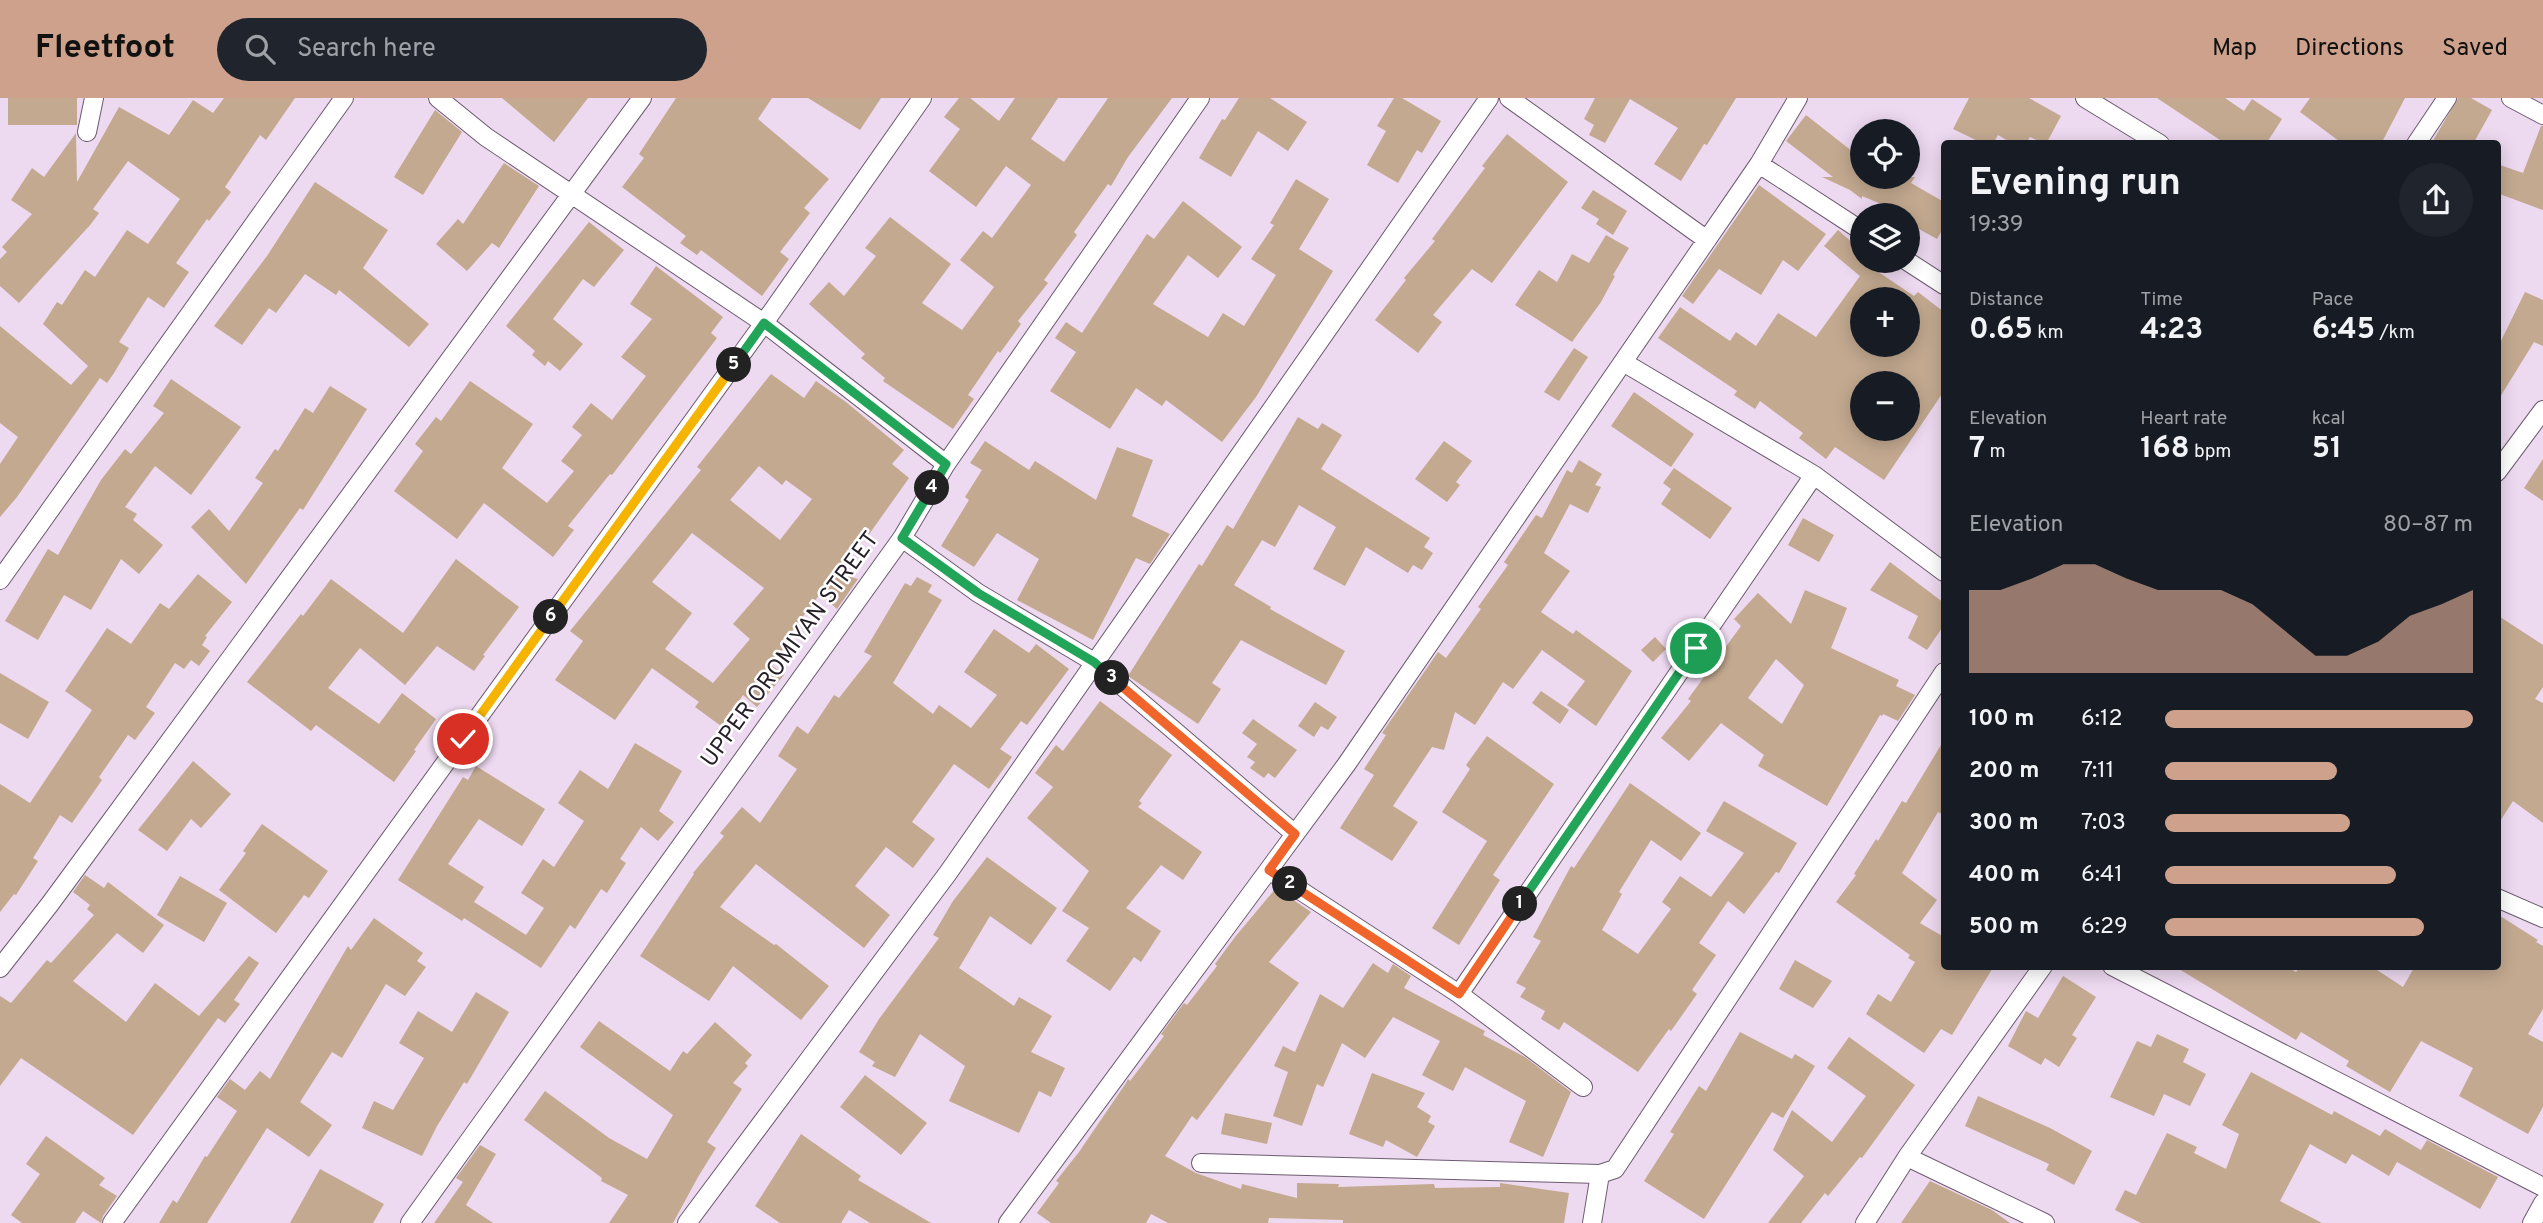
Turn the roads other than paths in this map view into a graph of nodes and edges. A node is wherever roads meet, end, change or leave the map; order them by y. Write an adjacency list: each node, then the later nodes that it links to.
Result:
1 (94, 98): 14 (street)
2 (344, 98): 31 (street)
3 (438, 98): 18 (street)
4 (642, 98): 18 (street)
5 (922, 98): 23 (street)
6 (1200, 98): 26 (street, UPPER OROMIYAN STREET)
7 (1509, 98): 20 (street)
8 (1798, 98): 17 (street)
9 (2085, 98): 15 (street)
10 (2447, 98): 16 (street)
11 (2511, 98): 13 (street)
12 (1486, 99): 32 (street)
13 (2543, 115)
14 (87, 132)
15 (2153, 140)
16 (2419, 140)
17 (1759, 163): 19 (street); 20 (street)
18 (573, 194): 23 (street); 38 (street)
19 (1850, 223)
20 (1707, 240): 24 (street)
21 (1920, 269): 22 (street)
22 (1941, 283)
23 (764, 323): 26 (street); 48 (street)
24 (1623, 362): 28 (street); 34 (street)
25 (2543, 410): 27 (street)
26 (946, 464): 29 (street, UPPER OROMIYAN STREET)
27 (2501, 467)
28 (1814, 475): 30 (street); 41 (street)
29 (902, 538): 32 (street); 49 (street, UPPER OROMIYAN STREET)
30 (1941, 570)
31 (0, 580)
32 (1094, 662): 34 (street); 50 (street)
33 (1941, 677): 45 (street)
34 (1295, 834): 35 (street)
35 (1269, 870): 41 (street); 51 (street)
36 (2501, 900): 37 (street)
37 (2543, 918)
38 (0, 968)
39 (2040, 970): 43 (street)
40 (2120, 970): 46 (street)
41 (1459, 994): 42 (street)
42 (1583, 1087)
43 (1908, 1157): 53 (street); 54 (street)
44 (1201, 1163): 45 (street)
45 (1600, 1174): 52 (street)
46 (2543, 1188)
47 (2543, 1203): 55 (street)
48 (111, 1223)
49 (410, 1223)
50 (687, 1223)
51 (1008, 1223)
52 (1592, 1223)
53 (1865, 1223)
54 (2045, 1223)
55 (2532, 1223)

